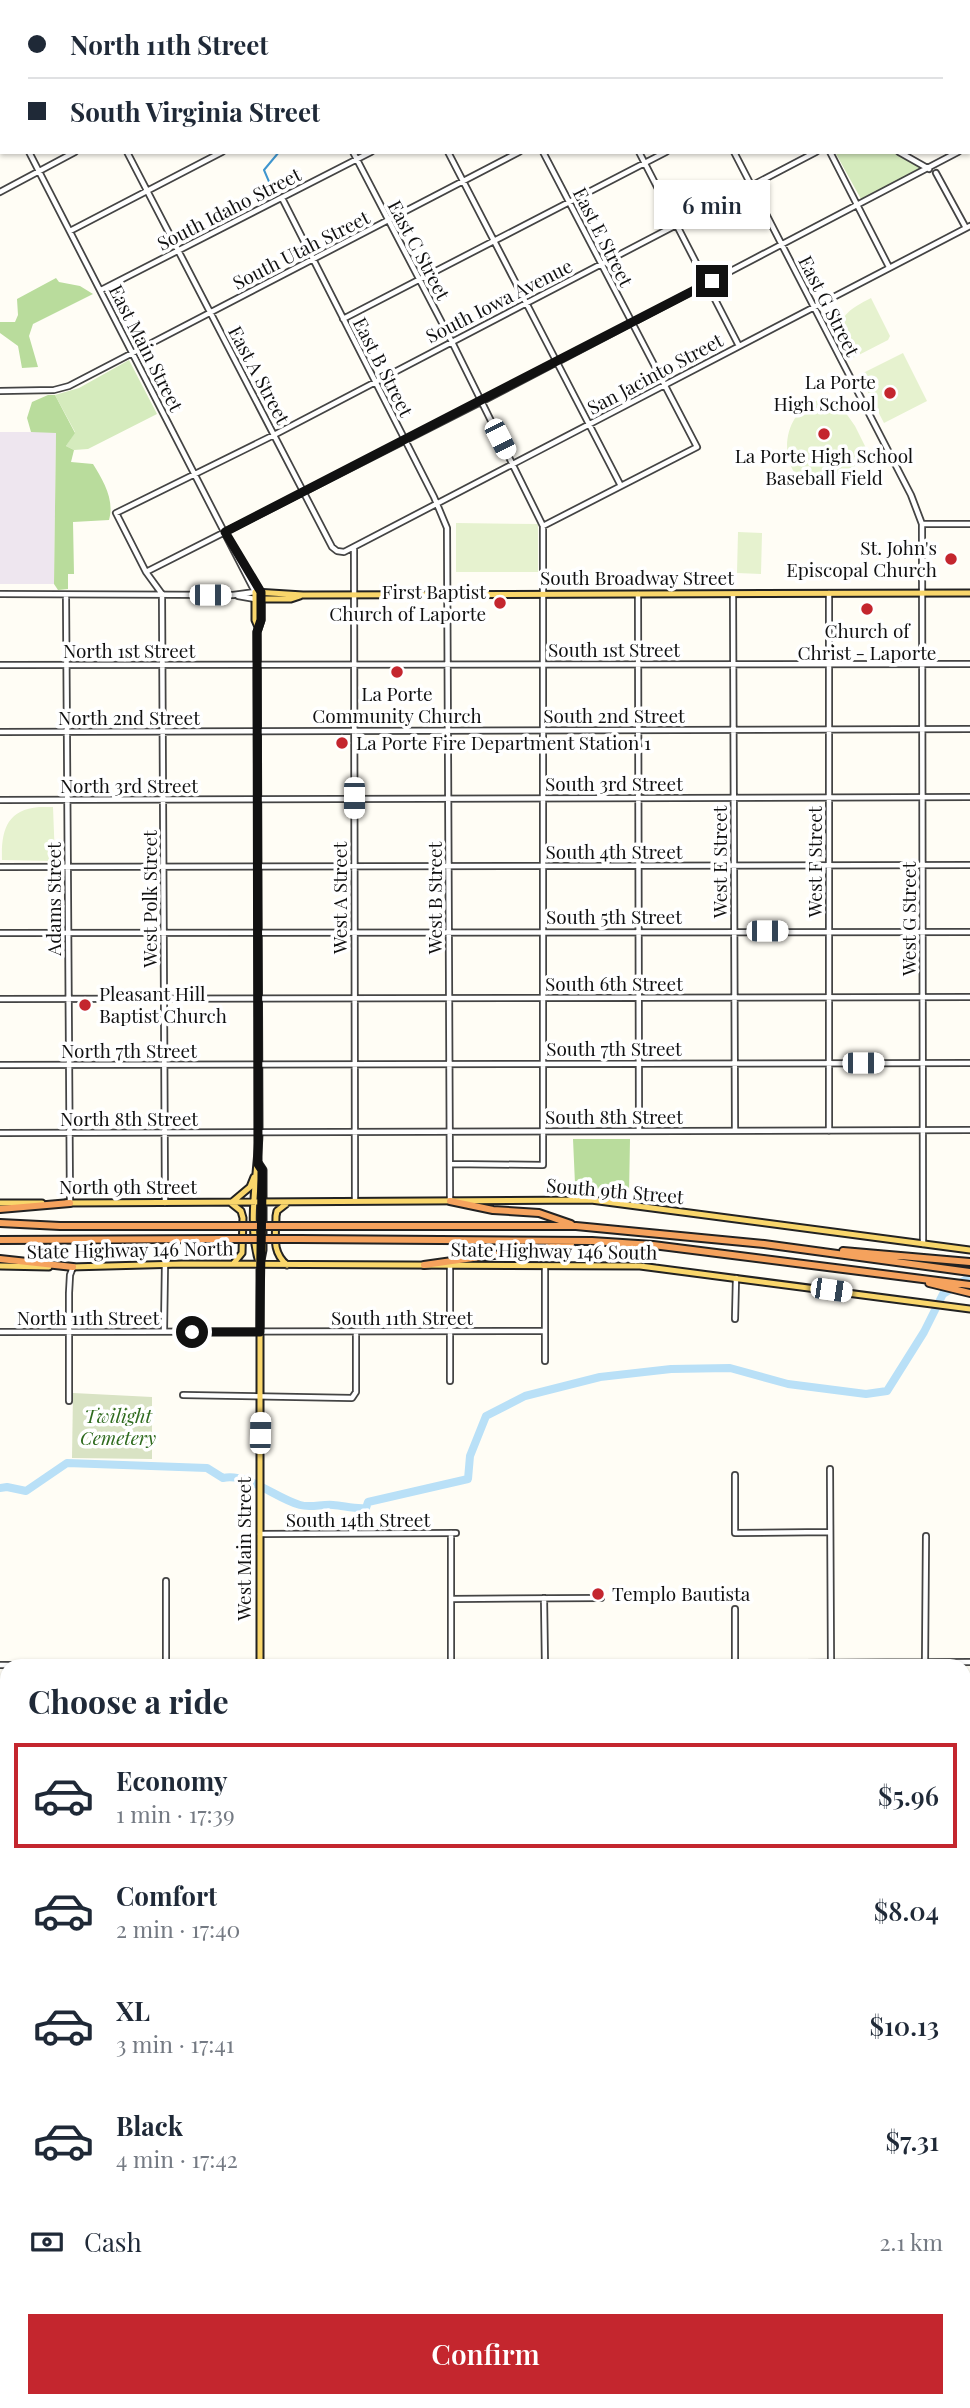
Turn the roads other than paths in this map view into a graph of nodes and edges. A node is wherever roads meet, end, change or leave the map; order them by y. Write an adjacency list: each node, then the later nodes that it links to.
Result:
1 (30, 154): 20 (street, East Main Street)
2 (71, 154): 20 (street)
3 (128, 154): 24 (street, East A Street)
4 (218, 154): 24 (street)
5 (354, 154): 17 (street, East C Street)
6 (367, 154): 17 (street, South Idaho Street)
7 (449, 154): 22 (street)
8 (515, 154): 22 (street, South Utah Street)
9 (544, 154): 27 (street, East E Street)
10 (640, 154): 18 (street)
11 (662, 154): 18 (street)
12 (735, 154): 23 (street, East G Street)
13 (812, 154): 23 (street, South Iowa Avenue)
14 (831, 154): 28 (street)
15 (903, 154): 19 (street)
16 (955, 154): 19 (street)
17 (357, 159): 26 (street, South Idaho Street); 29 (street, East C Street)
18 (644, 163): 27 (street); 30 (street)
19 (929, 169): 28 (street)
20 (38, 171): 25 (street); 32 (street, East Main Street)
21 (936, 173): 31 (street)
22 (463, 181): 29 (street, South Utah Street); 33 (street)
23 (752, 186): 30 (street, South Iowa Avenue); 34 (street, East G Street)
24 (148, 191): 32 (street); 35 (street, East A Street)
25 (0, 192)
26 (282, 198): 35 (street, South Idaho Street); 36 (street, East B Street)
27 (569, 203): 33 (street); 37 (street, East E Street)
28 (857, 205): 34 (street); 38 (street)
29 (387, 221): 36 (street, South Utah Street); 39 (street, East C Street)
30 (676, 225): 37 (street, South Iowa Avenue); 40 (street)
31 (968, 227): 38 (street, San Jacinto Street)
32 (70, 231): 41 (street, East Main Street)
33 (494, 241): 39 (street); 42 (street)
34 (782, 245): 40 (street); 43 (street, East G Street)
35 (178, 251): 41 (street, South Idaho Street); 44 (street, East A Street)
36 (312, 260): 44 (street, South Utah Street); 45 (street, East B Street)
37 (601, 264): 42 (street, South Iowa Avenue); 46 (street, East E Street)
38 (890, 267): 43 (street, San Jacinto Street)
39 (418, 279): 45 (street); 47 (street, East C Street)
40 (707, 284): 46 (street); 48 (street)
41 (100, 290): 49 (street, East Main Street)
42 (526, 304): 47 (street, South Iowa Avenue); 50 (street)
43 (814, 307): 48 (street, San Jacinto Street); 63 (street, East G Street)
44 (210, 312): 49 (street, South Utah Street); 56 (street, East A Street)
45 (343, 319): 51 (street, East B Street)
46 (632, 323): 50 (street); 52 (street, East E Street)
47 (452, 342): 51 (street, South Iowa Avenue); 54 (street, East C Street)
48 (739, 346): 52 (street, San Jacinto Street)
49 (132, 354): 53 (street, South Utah Street); 59 (street, East Main Street)
50 (556, 362): 54 (street); 55 (street)
51 (375, 382): 56 (street, South Iowa Avenue); 57 (street, East B Street)
52 (664, 386): 55 (street, San Jacinto Street); 60 (street, East E Street)
53 (0, 391)
54 (481, 402): 57 (street); 58 (street, East C Street)
55 (589, 424): 58 (street, San Jacinto Street); 60 (street)
56 (274, 435): 59 (street, South Iowa Avenue); 61 (street, East A Street)
57 (405, 441): 61 (street); 62 (street, East B Street)
58 (513, 464): 62 (street, San Jacinto Street); 65 (street, East C Street)
59 (195, 474): 66 (street, East Main Street); 68 (street, South Iowa Avenue)
60 (621, 486): 65 (street)
61 (304, 493): 66 (street); 67 (street, East A Street)
62 (437, 503): 67 (street, San Jacinto Street); 74 (street, East B Street)
63 (922, 524): 64 (street); 70 (street, East G Street)
64 (970, 524)
65 (543, 526): 75 (street, East C Street)
66 (225, 532): 68 (street); 79 (street, East Main Street)
67 (354, 547): 80 (street)
68 (146, 572): 73 (street)
69 (829, 593): 70 (main road, South Broadway Street); 77 (main road, South Broadway Street); 82 (street, West F Street)
70 (922, 593): 71 (main road, South Broadway Street); 85 (street, West G Street)
71 (970, 593)
72 (0, 594): 78 (street)
73 (162, 594): 78 (street); 79 (street); 92 (street, West Polk Street)
74 (448, 594): 75 (main road, South Broadway Street); 80 (main road, South Broadway Street); 83 (street, West B Street)
75 (543, 594): 76 (main road, South Broadway Street); 84 (street, East C Street)
76 (638, 594): 77 (main road, South Broadway Street); 90 (street)
77 (733, 594): 81 (street, West E Street)
78 (66, 595): 91 (street, Adams Street)
79 (258, 595): 80 (main road, South Broadway Street); 88 (main road, West Main Street)
80 (353, 595): 89 (street, West A Street)
81 (733, 663): 82 (street, South 1st Street); 90 (street, South 1st Street); 101 (street, West E Street)
82 (829, 663): 85 (street, South 1st Street); 93 (street, West F Street)
83 (448, 664): 84 (street, South 1st Street); 89 (street, South 1st Street); 98 (street, West B Street)
84 (543, 664): 90 (street, South 1st Street); 99 (street, East C Street)
85 (923, 664): 86 (street, South 1st Street); 94 (street, West G Street)
86 (970, 664)
87 (0, 665): 91 (street, North 1st Street)
88 (258, 665): 89 (street, South 1st Street); 92 (street, North 1st Street); 96 (main road, West Main Street)
89 (353, 665): 97 (street, West A Street)
90 (638, 665): 100 (street)
91 (67, 666): 92 (street, North 1st Street); 103 (street, Adams Street)
92 (163, 666): 104 (street, West Polk Street)
93 (829, 729): 94 (street, South 2nd Street); 101 (street, South 2nd Street); 105 (street, West F Street)
94 (923, 729): 95 (street, South 2nd Street); 106 (street, West G Street)
95 (970, 729)
96 (258, 730): 97 (street, South 2nd Street); 104 (street, North 2nd Street); 116 (main road, West Main Street)
97 (353, 730): 98 (street, South 2nd Street); 108 (street, West A Street)
98 (448, 730): 99 (street, South 2nd Street); 109 (street, West B Street)
99 (543, 730): 100 (street, South 2nd Street); 110 (street, East C Street)
100 (638, 730): 101 (street, South 2nd Street); 111 (street)
101 (733, 730): 112 (street, West E Street)
102 (0, 732): 103 (street, North 2nd Street)
103 (67, 732): 104 (street, North 2nd Street); 114 (street, Adams Street)
104 (163, 732): 115 (street, West Polk Street)
105 (829, 797): 106 (street, South 3rd Street); 112 (street, South 3rd Street); 125 (street, West F Street)
106 (923, 797): 107 (street, South 3rd Street); 117 (street, West G Street)
107 (970, 797)
108 (354, 798): 109 (street, South 3rd Street); 116 (street, South 3rd Street); 121 (street, West A Street)
109 (448, 798): 110 (street, South 3rd Street); 127 (street, West B Street)
110 (543, 798): 111 (street, South 3rd Street); 122 (street, East C Street)
111 (638, 798): 112 (street, South 3rd Street); 123 (street)
112 (733, 798): 124 (street, West E Street)
113 (0, 800): 114 (street, North 3rd Street)
114 (68, 800): 115 (street, North 3rd Street); 128 (street, Adams Street)
115 (163, 800): 116 (street, North 3rd Street); 119 (street, West Polk Street)
116 (258, 800): 120 (main road, West Main Street)
117 (923, 865): 118 (street, South 4th Street); 125 (street, South 4th Street); 135 (street, West G Street)
118 (970, 865)
119 (163, 866): 120 (street, South 4th Street); 128 (street, South 4th Street); 139 (street, West Polk Street)
120 (258, 866): 121 (street, South 4th Street); 140 (main road, West Main Street)
121 (354, 866): 127 (street, South 4th Street); 131 (street, West A Street)
122 (543, 866): 123 (street, South 4th Street); 127 (street, South 4th Street); 133 (street, East C Street)
123 (639, 866): 124 (street, South 4th Street); 129 (street)
124 (733, 866): 125 (street, South 4th Street); 130 (street, West E Street)
125 (829, 866): 134 (street, West F Street)
126 (0, 867): 128 (street, South 4th Street)
127 (449, 867): 132 (street, West B Street)
128 (68, 868): 138 (street, Adams Street)
129 (639, 931): 130 (street, South 5th Street); 133 (street, South 5th Street); 148 (street)
130 (734, 931): 134 (street, South 5th Street); 149 (street, West E Street)
131 (354, 932): 132 (street, South 5th Street); 140 (street, South 5th Street); 145 (street, West A Street)
132 (449, 932): 133 (street, South 5th Street); 146 (street, West B Street)
133 (543, 932): 147 (street, East C Street)
134 (829, 932): 135 (street, South 5th Street); 141 (street, West F Street)
135 (923, 932): 136 (street, South 5th Street); 150 (street, West G Street)
136 (970, 932)
137 (0, 933): 138 (street, South 5th Street)
138 (68, 933): 139 (street, South 5th Street); 152 (street, Adams Street)
139 (164, 933): 140 (street, South 5th Street); 143 (street, West Polk Street)
140 (258, 933): 144 (main road, West Main Street)
141 (829, 997): 149 (street, South 6th Street); 150 (street, South 6th Street); 157 (street, West F Street)
142 (970, 997): 150 (street, South 6th Street)
143 (164, 998): 144 (street, South 6th Street); 152 (street, South 6th Street); 163 (street, West Polk Street)
144 (259, 998): 145 (street, South 6th Street); 164 (main road, West Main Street)
145 (354, 998): 146 (street, South 6th Street); 154 (street, West A Street)
146 (449, 998): 147 (street, South 6th Street); 160 (street, West B Street)
147 (542, 998): 148 (street, South 6th Street); 153 (street, East C Street)
148 (640, 998): 149 (street, South 6th Street); 155 (street)
149 (734, 998): 156 (street, West E Street)
150 (923, 998): 158 (street, West G Street)
151 (0, 999): 152 (street, South 6th Street)
152 (69, 999): 162 (street, Adams Street)
153 (543, 1062): 155 (street, South 7th Street); 160 (street, South 7th Street); 167 (street, East C Street)
154 (354, 1063): 160 (street, South 7th Street); 164 (street, South 7th Street); 172 (street, West A Street)
155 (639, 1063): 156 (street, South 7th Street); 168 (street)
156 (734, 1063): 157 (street, South 7th Street); 165 (street, West E Street)
157 (829, 1063): 158 (street, South 7th Street); 169 (street, West F Street)
158 (924, 1063): 159 (street, South 7th Street); 170 (street, West G Street)
159 (970, 1063)
160 (449, 1064): 173 (street, West B Street)
161 (0, 1065): 162 (street, North 7th Street)
162 (69, 1065): 163 (street, North 7th Street); 175 (street, Adams Street)
163 (164, 1065): 164 (street, North 7th Street); 171 (street, West Polk Street)
164 (259, 1065): 176 (main road, West Main Street)
165 (734, 1130): 168 (street, South 8th Street); 169 (street, South 8th Street)
166 (970, 1130): 170 (street, South 8th Street)
167 (542, 1131): 168 (street, South 8th Street); 173 (street, South 8th Street); 178 (street, East C Street)
168 (639, 1131)
169 (829, 1131): 170 (street, South 8th Street)
170 (924, 1131): 194 (street, West G Street)
171 (164, 1132): 175 (street, North 8th Street); 176 (street, North 8th Street); 183 (street, West Polk Street)
172 (354, 1132): 173 (street, South 8th Street); 176 (street, South 8th Street); 179 (street, West A Street)
173 (450, 1132): 178 (street, West B Street)
174 (0, 1133): 175 (street, North 8th Street)
175 (70, 1133): 182 (street, Adams Street)
176 (259, 1133): 177 (main road, West Main Street)
177 (258, 1164): 184 (main road); 185 (main road, West Main Street); 186 (main road, West Main Street)
178 (450, 1164): 180 (street, West B Street)
179 (355, 1201): 180 (main road, South 9th Street); 187 (main road, South 9th Street)
180 (450, 1201): 190 (highway); 194 (main road, South 9th Street)
181 (0, 1203): 182 (main road, North 9th Street)
182 (70, 1203): 183 (main road, North 9th Street); 188 (highway)
183 (165, 1203): 184 (main road, North 9th Street)
184 (231, 1203): 185 (main road, North 9th Street); 199 (main road)
185 (255, 1203): 186 (main road, South 9th Street); 200 (main road, West Main Street)
186 (262, 1203): 187 (main road, South 9th Street); 200 (main road, West Main Street)
187 (288, 1203): 201 (main road)
188 (0, 1209)
189 (0, 1223): 190 (highway, bridge)
190 (576, 1226): 193 (highway)
191 (0, 1240): 192 (highway, bridge)
192 (592, 1241): 202 (highway); 209 (highway)
193 (764, 1244): 197 (highway); 207 (highway)
194 (923, 1244): 195 (main road, South 9th Street)
195 (970, 1250)
196 (0, 1259): 206 (highway)
197 (968, 1262)
198 (165, 1264): 199 (main road, State Highway 146 North); 206 (main road, State Highway 146 North); 215 (street)
199 (233, 1264): 200 (main road, State Highway 146 North)
200 (260, 1265): 201 (main road, State Highway 146 South); 219 (main road, West Main Street)
201 (287, 1265): 202 (main road, State Highway 146 South)
202 (424, 1265): 204 (main road, State Highway 146 South)
203 (0, 1266): 206 (main road, State Highway 146 North)
204 (450, 1266): 205 (main road, State Highway 146 South); 216 (street)
205 (545, 1266): 208 (main road, State Highway 146 South); 217 (street)
206 (73, 1267): 214 (street)
207 (970, 1272)
208 (736, 1278): 212 (main road, State Highway 146 South); 213 (street)
209 (939, 1283): 210 (highway); 211 (highway)
210 (970, 1284)
211 (970, 1293)
212 (970, 1309)
213 (735, 1318)
214 (69, 1331): 215 (street, North 11th Street); 218 (street, North 11th Street); 225 (street)
215 (164, 1331): 219 (street, North 11th Street)
216 (450, 1331): 217 (street, South 11th Street); 220 (street, South 11th Street); 222 (street)
217 (544, 1331): 221 (street)
218 (0, 1332)
219 (260, 1332): 220 (street, South 11th Street); 224 (main road, West Main Street)
220 (356, 1332): 224 (street)
221 (545, 1361)
222 (450, 1381)
223 (183, 1395): 224 (street)
224 (261, 1396): 229 (main road, West Main Street)
225 (69, 1401)
226 (830, 1469): 228 (street)
227 (735, 1475): 228 (street)
228 (830, 1532): 241 (street)
229 (260, 1534): 234 (street, South 14th Street); 237 (main road, West Main Street)
230 (926, 1536): 242 (street)
231 (166, 1581): 236 (street)
232 (544, 1598): 233 (street); 234 (street); 239 (street)
233 (601, 1598)
234 (452, 1599): 238 (street)
235 (735, 1609): 240 (street)
236 (166, 1659)
237 (260, 1659)
238 (451, 1659)
239 (545, 1659)
240 (735, 1659)
241 (831, 1659)
242 (925, 1659)

